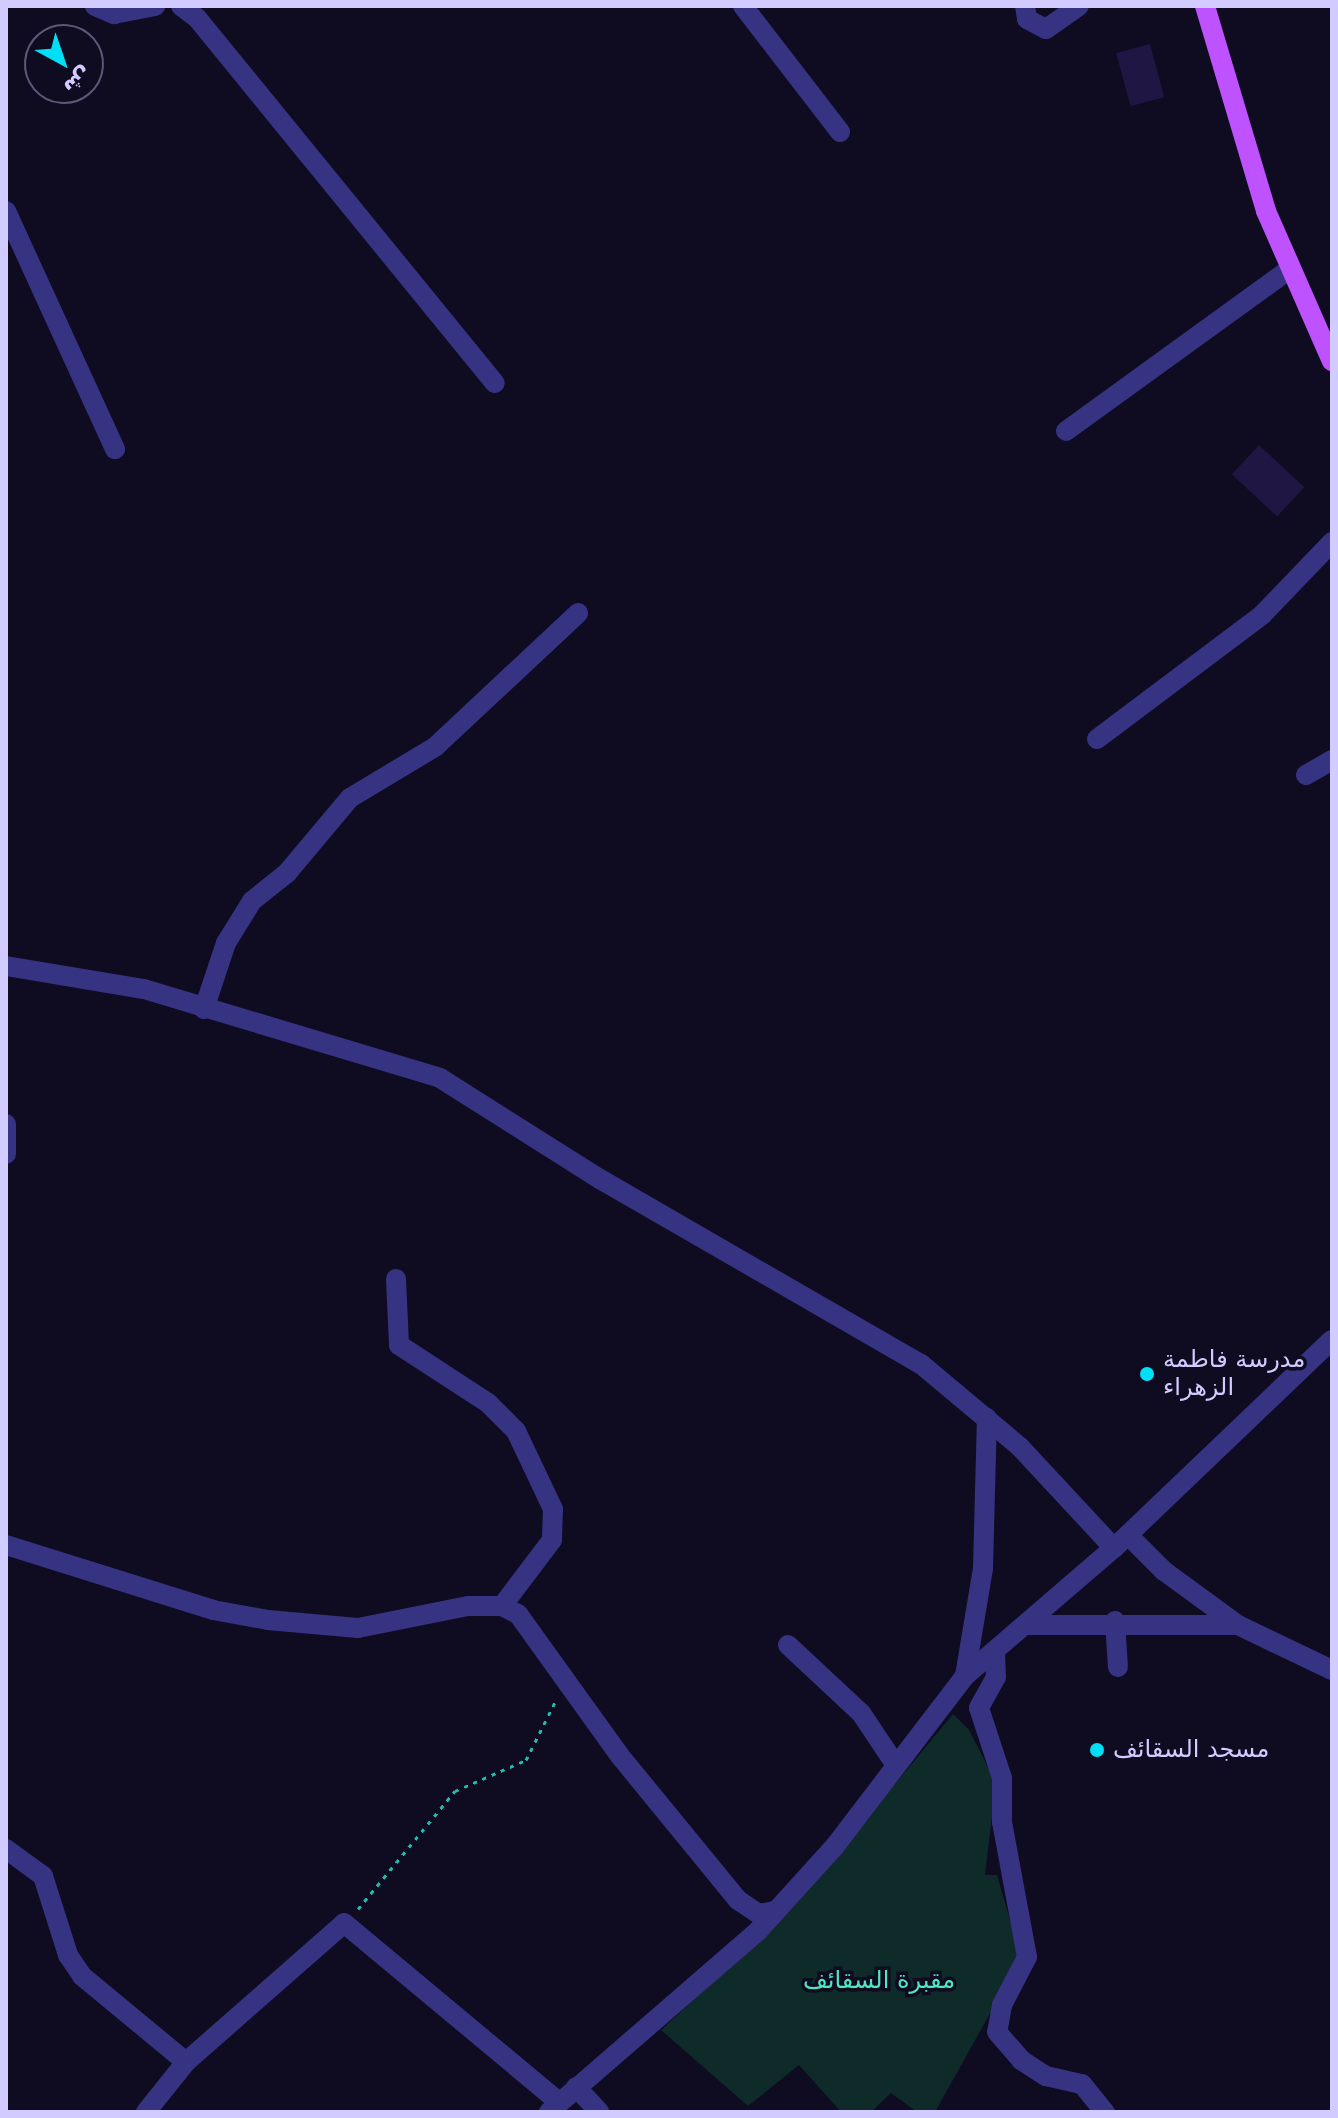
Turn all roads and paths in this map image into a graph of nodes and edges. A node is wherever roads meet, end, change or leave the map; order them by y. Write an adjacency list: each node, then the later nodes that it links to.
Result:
1 (95, 6): 2 (street)
2 (155, 6)
3 (181, 6): 12 (street)
4 (743, 6): 8 (street)
5 (1025, 6): 6 (street)
6 (1079, 6)
7 (1205, 6): 10 (main road)
8 (840, 132)
9 (6, 211): 14 (street)
10 (1290, 269): 11 (main road); 13 (street)
11 (1332, 361)
12 (495, 383)
13 (1066, 431)
14 (115, 449)
15 (1332, 542): 17 (street)
16 (578, 613): 21 (street)
17 (1097, 739)
18 (1332, 760): 19 (street)
19 (1306, 775)
20 (6, 966): 21 (street)
21 (204, 1009): 26 (street)
22 (6, 1124): 23 (street)
23 (6, 1154)
24 (396, 1279): 29 (street)
25 (1332, 1340): 27 (street)
26 (987, 1418): 27 (street); 38 (street)
27 (1121, 1542): 31 (street); 32 (street)
28 (6, 1545): 29 (street)
29 (502, 1606): 37 (street)
30 (1115, 1621): 31 (street); 32 (street); 35 (street)
31 (1029, 1625): 34 (street)
32 (1238, 1625): 36 (street)
33 (788, 1645): 39 (street)
34 (995, 1651): 38 (street); 48 (street)
35 (1118, 1667)
36 (1332, 1670)
37 (565, 1676): 41 (street); 42 (path)
38 (965, 1676): 39 (street)
39 (895, 1764): 41 (street)
40 (6, 1849): 43 (street)
41 (775, 1911): 44 (street)
42 (344, 1923): 43 (street); 45 (street)
43 (186, 2062): 46 (street)
44 (576, 2087): 45 (street); 47 (street)
45 (554, 2107)
46 (146, 2112)
47 (599, 2112)
48 (1105, 2112)

